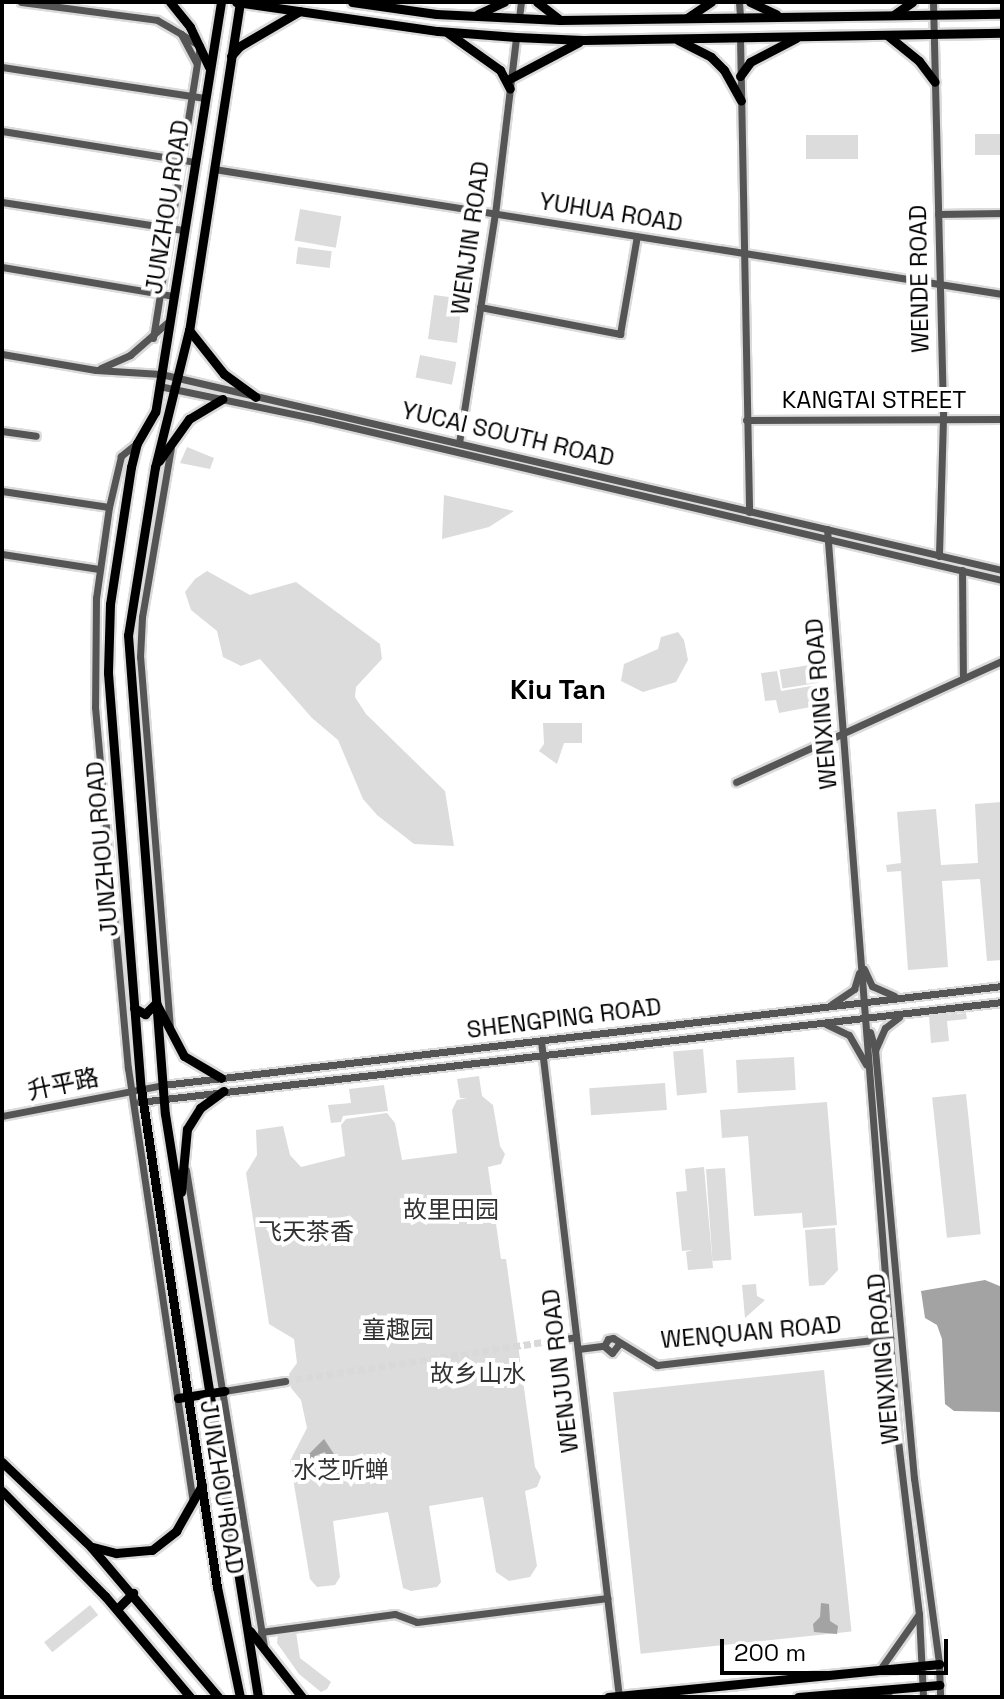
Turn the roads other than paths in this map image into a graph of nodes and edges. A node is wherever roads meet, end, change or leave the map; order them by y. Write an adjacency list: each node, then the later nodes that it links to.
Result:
1 (21, 2): 26 (street)
2 (170, 2): 34 (main road)
3 (221, 2): 38 (main road, JUNZHOU ROAD)
4 (238, 2): 14 (main road); 35 (main road, JUNZHOU ROAD)
5 (352, 2): 18 (main road)
6 (504, 2): 18 (main road)
7 (521, 2): 20 (street)
8 (537, 2): 23 (main road)
9 (711, 2): 21 (main road)
10 (739, 2): 22 (street)
11 (750, 2): 19 (main road)
12 (912, 2): 16 (main road)
13 (933, 2): 17 (street, WENDE ROAD)
14 (300, 11): 24 (main road); 35 (main road)
15 (1002, 14): 17 (main road)
16 (892, 15): 17 (main road); 19 (main road)
17 (933, 15): 27 (street, WENDE ROAD)
18 (472, 16): 20 (main road)
19 (783, 17): 22 (main road)
20 (519, 18): 23 (main road)
21 (687, 18): 22 (main road); 23 (main road)
22 (740, 18)
23 (560, 20)
24 (445, 31): 30 (main road); 42 (main road)
25 (1002, 33): 27 (main road)
26 (181, 34): 34 (street); 36 (street)
27 (934, 34): 28 (main road); 41 (street, WENDE ROAD)
28 (887, 35): 29 (main road); 41 (main road)
29 (799, 36): 31 (main road); 39 (main road)
30 (516, 37): 33 (main road); 40 (street, WENJIN ROAD)
31 (740, 37): 32 (main road); 39 (street)
32 (675, 38): 33 (main road); 45 (main road)
33 (583, 40): 40 (main road)
34 (200, 46): 36 (street); 38 (main road)
35 (231, 56): 49 (main road, JUNZHOU ROAD)
36 (197, 64): 43 (street)
37 (2, 67): 43 (street)
38 (210, 69): 44 (main road, JUNZHOU ROAD)
39 (740, 76): 45 (street)
40 (511, 78): 42 (street, WENJIN ROAD)
41 (935, 82): 53 (street, WENDE ROAD)
42 (510, 89): 52 (street, WENJIN ROAD)
43 (192, 96): 44 (street); 47 (street)
44 (205, 98): 48 (main road, JUNZHOU ROAD)
45 (741, 101): 57 (street)
46 (2, 131): 47 (street)
47 (182, 160): 48 (street); 54 (street)
48 (195, 162): 55 (main road, JUNZHOU ROAD)
49 (214, 169): 52 (street, YUHUA ROAD); 65 (main road, JUNZHOU ROAD)
50 (2, 202): 54 (street)
51 (1002, 213): 53 (street)
52 (495, 214): 56 (street, YUHUA ROAD); 63 (street, WENJIN ROAD)
53 (938, 214): 59 (street, WENDE ROAD)
54 (171, 228): 55 (street); 60 (street)
55 (183, 230): 62 (main road, JUNZHOU ROAD)
56 (637, 236): 57 (street, YUHUA ROAD); 63 (street)
57 (743, 253): 59 (street, YUHUA ROAD); 77 (street)
58 (2, 267): 60 (street)
59 (939, 284): 61 (street, YUHUA ROAD); 75 (street, WENDE ROAD)
60 (160, 294): 62 (street); 66 (street)
61 (1002, 294)
62 (173, 296): 64 (main road, JUNZHOU ROAD)
63 (480, 307): 82 (street, WENJIN ROAD)
64 (168, 322): 65 (main road); 66 (street); 69 (main road, JUNZHOU ROAD)
65 (189, 330): 70 (main road, JUNZHOU ROAD); 73 (main road)
66 (153, 338): 68 (street)
67 (2, 354): 68 (street, YUCAI SOUTH ROAD)
68 (96, 370): 69 (street, YUCAI SOUTH ROAD)
69 (161, 374): 70 (street, YUCAI SOUTH ROAD); 71 (main road, JUNZHOU ROAD)
70 (177, 377): 72 (main road, JUNZHOU ROAD); 73 (street, YUCAI SOUTH ROAD)
71 (159, 386): 72 (street, YUCAI SOUTH ROAD); 81 (main road, JUNZHOU ROAD)
72 (174, 389): 74 (street, YUCAI SOUTH ROAD); 83 (main road, JUNZHOU ROAD)
73 (256, 397): 82 (street, YUCAI SOUTH ROAD)
74 (222, 399): 80 (main road); 87 (street, YUCAI SOUTH ROAD)
75 (943, 419): 76 (street, KANGTAI STREET); 77 (street, KANGTAI STREET); 89 (street, WENDE ROAD)
76 (1002, 419)
77 (746, 420): 86 (street)
78 (2, 431): 79 (street)
79 (36, 436)
80 (172, 441): 83 (main road); 109 (street)
81 (137, 443): 85 (street); 105 (main road, JUNZHOU ROAD)
82 (459, 443): 86 (street, YUCAI SOUTH ROAD)
83 (155, 467): 103 (main road, JUNZHOU ROAD)
84 (2, 491): 85 (street)
85 (109, 507): 90 (street)
86 (749, 512): 87 (street, YUCAI SOUTH ROAD)
87 (827, 534): 89 (street, YUCAI SOUTH ROAD); 91 (street, YUCAI SOUTH ROAD); 96 (street, WENXING ROAD)
88 (2, 554): 90 (street)
89 (939, 556): 92 (street, YUCAI SOUTH ROAD)
90 (99, 569): 116 (street)
91 (962, 570): 93 (street, YUCAI SOUTH ROAD); 95 (street)
92 (1002, 570)
93 (1002, 580)
94 (1002, 661): 95 (street)
95 (963, 678): 96 (street)
96 (843, 731): 97 (street); 98 (street, WENXING ROAD)
97 (736, 782)
98 (861, 963): 100 (street); 101 (street, WENXING ROAD); 104 (street)
99 (1002, 986): 100 (street, SHENGPING ROAD)
100 (907, 997): 101 (street, SHENGPING ROAD)
101 (864, 1002): 104 (street, SHENGPING ROAD); 107 (street, WENXING ROAD)
102 (1002, 1002): 106 (street, SHENGPING ROAD)
103 (156, 1003): 105 (main road); 109 (main road); 115 (main road, JUNZHOU ROAD)
104 (826, 1007): 110 (street, SHENGPING ROAD)
105 (134, 1008): 116 (main road, JUNZHOU ROAD)
106 (905, 1014): 107 (street, SHENGPING ROAD); 111 (street)
107 (865, 1019): 108 (street, SHENGPING ROAD); 111 (street, WENXING ROAD); 113 (street, WENXING ROAD)
108 (824, 1024): 112 (street, SHENGPING ROAD); 113 (street)
109 (171, 1030): 114 (main road)
110 (541, 1041): 112 (street, WENJUN ROAD); 114 (street, SHENGPING ROAD)
111 (875, 1050): 124 (street, WENXING ROAD)
112 (543, 1057): 117 (street, SHENGPING ROAD); 125 (street, WENJUN ROAD)
113 (870, 1075): 123 (street, WENXING ROAD)
114 (221, 1078): 115 (street, SHENGPING ROAD)
115 (163, 1085): 116 (street, SHENGPING ROAD); 118 (main road, JUNZHOU ROAD)
116 (136, 1089): 119 (main road, JUNZHOU ROAD); 120 (street, 升平路)
117 (223, 1091): 118 (street, SHENGPING ROAD); 121 (main road)
118 (164, 1098): 119 (street, SHENGPING ROAD); 122 (main road, JUNZHOU ROAD)
119 (138, 1102): 132 (main road, JUNZHOU ROAD)
120 (2, 1116)
121 (185, 1164): 122 (main road); 130 (street)
122 (180, 1203): 131 (main road, JUNZHOU ROAD)
123 (884, 1256): 124 (street); 126 (street, WENXING ROAD)
124 (894, 1256): 145 (street, WENXING ROAD)
125 (576, 1337): 127 (street); 128 (street, WENJUN ROAD)
126 (890, 1338): 128 (street, WENQUAN ROAD); 141 (street, WENXING ROAD)
127 (551, 1341)
128 (578, 1349): 139 (street, WENJUN ROAD)
129 (285, 1381): 130 (street)
130 (224, 1391): 131 (main road); 143 (street)
131 (210, 1393): 132 (main road); 142 (main road, JUNZHOU ROAD)
132 (183, 1398): 134 (main road, JUNZHOU ROAD); 136 (street)
133 (2, 1462): 137 (main road)
134 (202, 1485): 136 (main road); 154 (main road, JUNZHOU ROAD)
135 (2, 1491): 140 (main road)
136 (194, 1504): 137 (main road)
137 (91, 1547): 138 (main road)
138 (133, 1593): 140 (main road); 153 (main road)
139 (607, 1598): 143 (street); 157 (street, WENJUN ROAD)
140 (117, 1609): 152 (main road)
141 (919, 1614): 146 (street, WENXING ROAD); 147 (street)
142 (247, 1627): 144 (main road); 155 (main road, JUNZHOU ROAD)
143 (261, 1632): 144 (street)
144 (264, 1650): 156 (main road)
145 (939, 1664): 146 (main road); 149 (street, WENXING ROAD)
146 (922, 1665): 147 (main road); 151 (street, WENXING ROAD)
147 (881, 1668): 148 (main road)
148 (728, 1684): 157 (main road); 158 (street)
149 (939, 1685): 151 (main road); 161 (street, WENXING ROAD)
150 (876, 1689): 151 (main road); 159 (main road); 160 (street)
151 (923, 1692)
152 (190, 1697)
153 (218, 1697)
154 (240, 1697)
155 (258, 1697)
156 (302, 1697)
157 (615, 1697)
158 (729, 1697)
159 (798, 1697)
160 (890, 1697)
161 (940, 1697)

